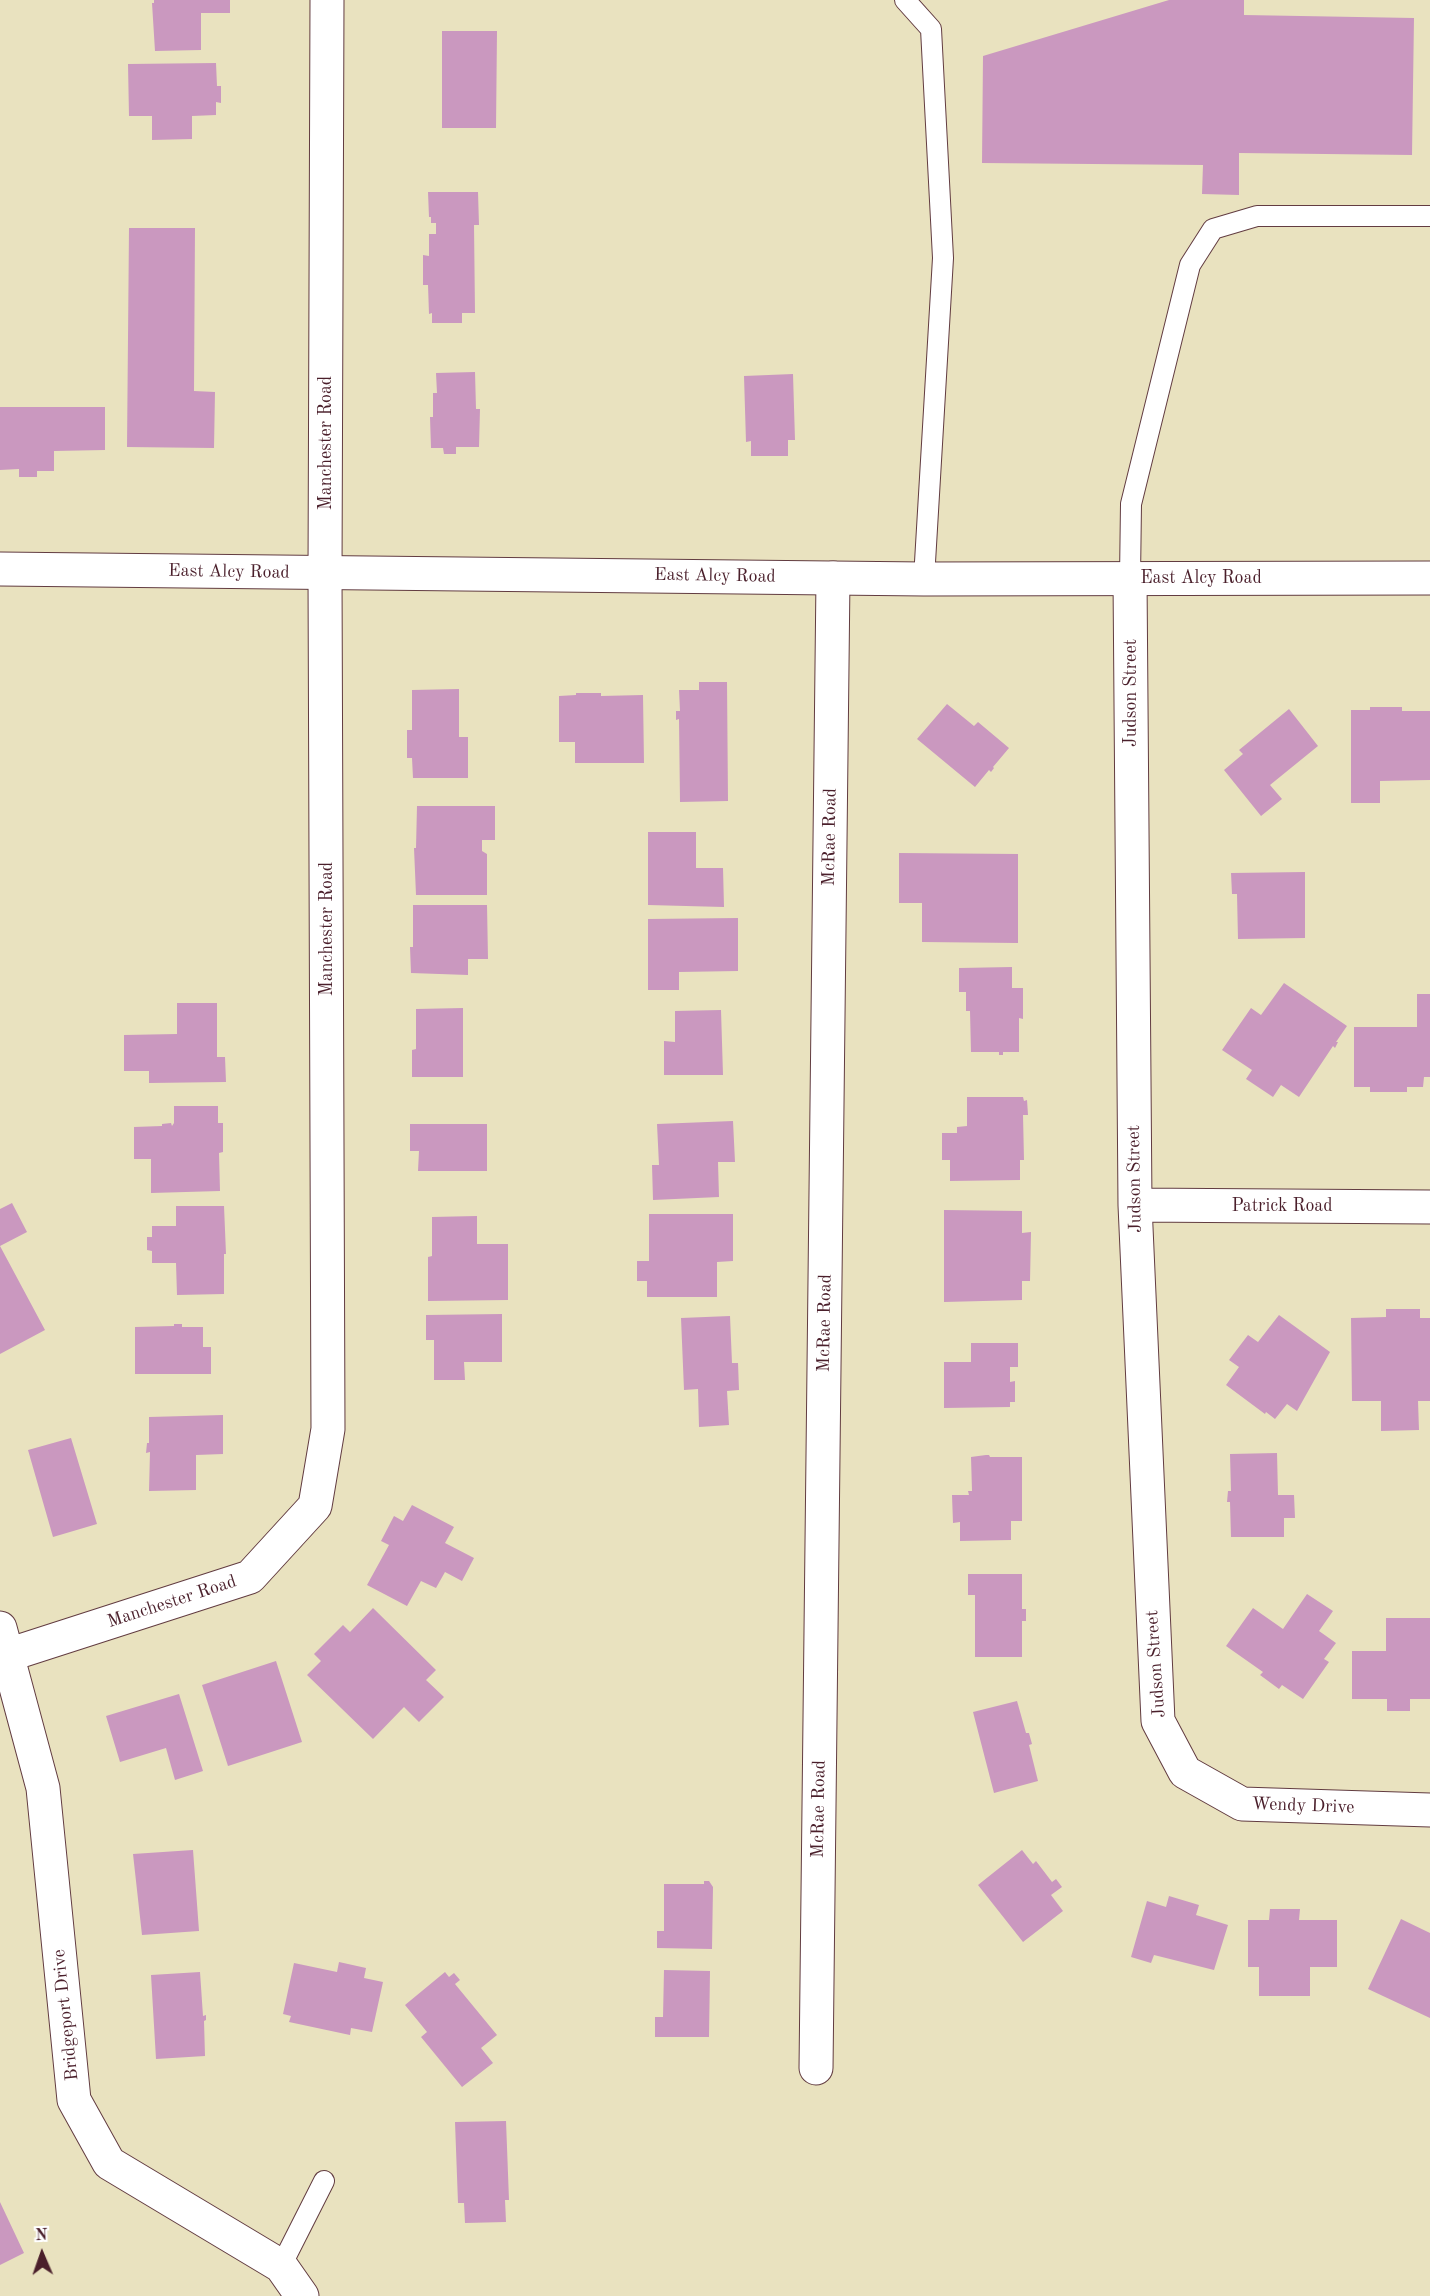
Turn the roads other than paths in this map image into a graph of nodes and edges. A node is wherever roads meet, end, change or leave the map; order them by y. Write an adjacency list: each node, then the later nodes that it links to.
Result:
1 (327, 0): 5 (street, Manchester Road)
2 (905, 0): 8 (lane)
3 (1430, 216): 9 (lane)
4 (0, 569): 5 (street, East Alcy Road)
5 (325, 573): 6 (street, East Alcy Road); 12 (street, Manchester Road)
6 (833, 578): 8 (street, East Alcy Road); 15 (street, McRae Road)
7 (1430, 578): 9 (street, East Alcy Road)
8 (924, 579): 9 (street, East Alcy Road)
9 (1130, 579): 10 (street, Judson Street)
10 (1135, 1205): 11 (street, Patrick Road); 13 (street, Judson Street)
11 (1430, 1207)
12 (4, 1641): 17 (street, Bridgeport Drive)
13 (1185, 1772): 14 (street, Wendy Drive)
14 (1430, 1810)
15 (816, 2068)
16 (324, 2181): 17 (lane)
17 (281, 2266): 18 (street, Bridgeport Drive)
18 (302, 2296)

